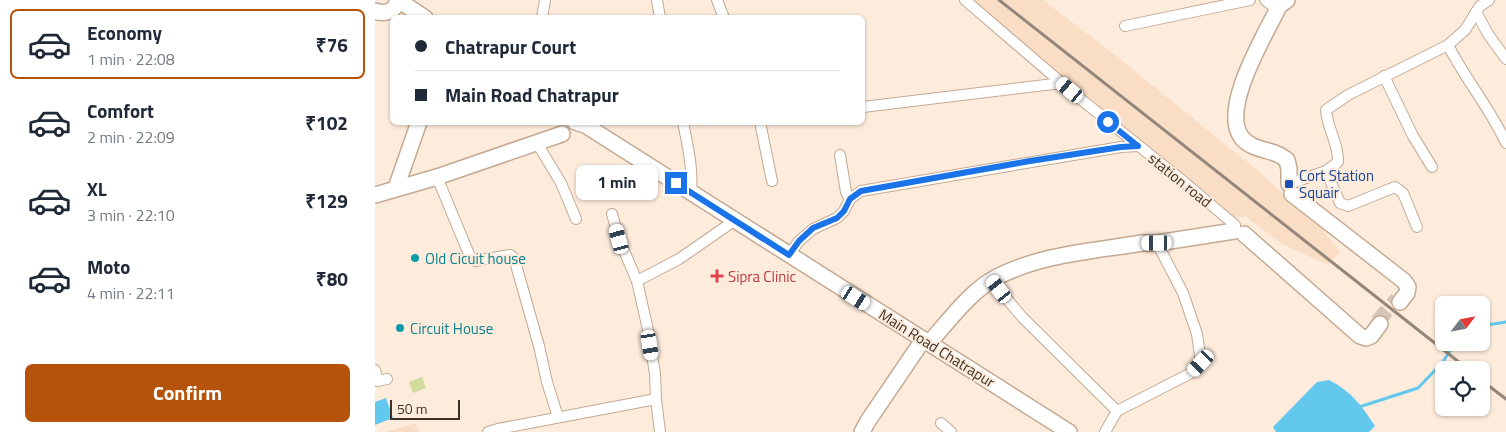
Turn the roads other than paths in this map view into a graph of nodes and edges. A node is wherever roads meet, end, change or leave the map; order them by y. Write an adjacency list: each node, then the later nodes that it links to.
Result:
1 (545, 0): 13 (street)
2 (657, 0): 14 (street)
3 (717, 0): 15 (street)
4 (965, 0): 20 (street, station road)
5 (1250, 0): 16 (street)
6 (1489, 0): 9 (street)
7 (1278, 1): 36 (street)
8 (397, 4): 10 (street); 11 (street); 12 (street)
9 (1476, 12): 17 (street); 18 (street)
10 (376, 14)
11 (408, 15)
12 (419, 15)
13 (543, 15)
14 (659, 15)
15 (723, 15)
16 (1125, 26)
17 (1448, 45): 19 (street); 27 (street)
18 (1506, 59)
19 (1384, 76): 30 (street); 31 (street)
20 (1062, 83): 21 (street); 28 (street, station road)
21 (865, 107)
22 (418, 125): 34 (street)
23 (684, 125): 37 (street)
24 (761, 125): 33 (street)
25 (564, 126): 26 (street); 34 (street); 37 (street, Main Road Chatrapur)
26 (537, 143): 32 (street); 41 (street)
27 (1506, 143)
28 (1138, 146): 39 (street); 44 (street, station road)
29 (840, 155): 39 (street)
30 (1432, 167)
31 (1326, 171): 36 (street); 43 (street)
32 (437, 177): 34 (street); 56 (street)
33 (772, 181)
34 (397, 184): 35 (street); 38 (street)
35 (375, 187)
36 (1290, 191): 49 (street)
37 (691, 193): 42 (street, Main Road Chatrapur)
38 (375, 194)
39 (850, 199): 46 (street)
40 (612, 214): 48 (street)
41 (576, 219)
42 (735, 221): 46 (street, Main Road Chatrapur); 48 (street)
43 (1417, 227)
44 (1240, 230): 45 (street); 50 (street)
45 (1157, 243): 47 (street); 55 (street)
46 (789, 255): 51 (street, Main Road Chatrapur)
47 (992, 280): 51 (street); 55 (street)
48 (637, 281): 54 (street)
49 (1399, 301)
50 (1378, 323)
51 (926, 342): 60 (street); 62 (street, Main Road Chatrapur)
52 (375, 370): 53 (street)
53 (387, 379)
54 (657, 399): 56 (street); 59 (street)
55 (1117, 411): 63 (street)
56 (558, 417): 58 (street)
57 (941, 423): 61 (street)
58 (488, 432)
59 (660, 432)
60 (863, 432)
61 (951, 432)
62 (1069, 432)
63 (1105, 432)

